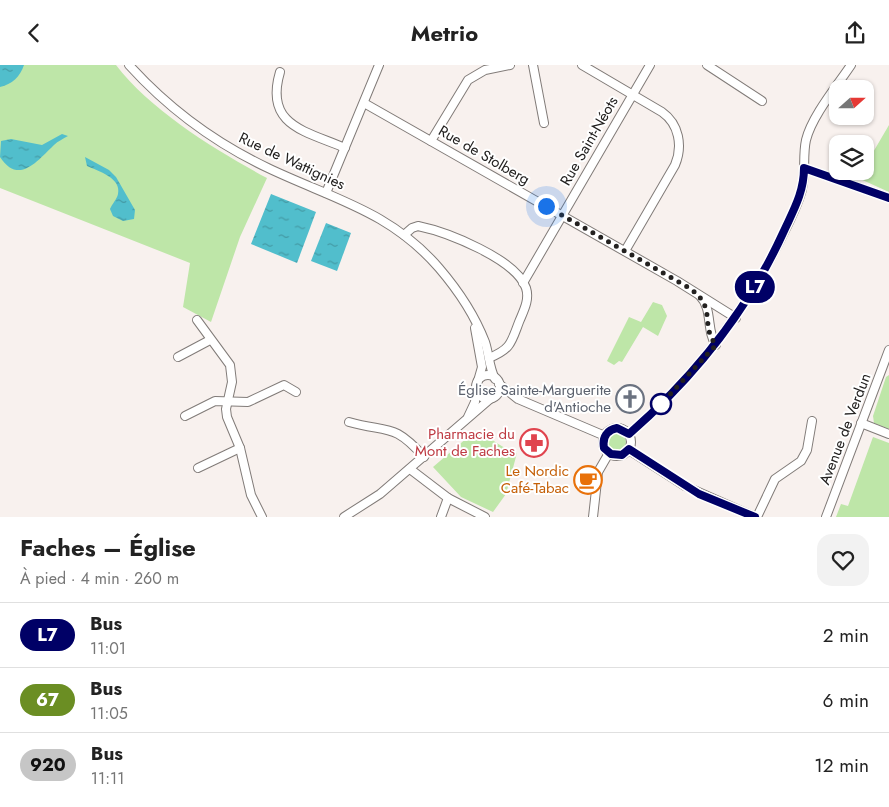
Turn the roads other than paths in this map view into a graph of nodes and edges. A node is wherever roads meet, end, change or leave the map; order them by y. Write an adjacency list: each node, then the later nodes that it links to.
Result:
1 (129, 65): 17 (street, Rue de Wattignies)
2 (379, 65): 12 (street)
3 (510, 65): 14 (street)
4 (533, 65): 13 (street)
5 (582, 65): 10 (street)
6 (650, 65): 10 (street, Rue Saint-Néots)
7 (707, 65): 11 (street)
8 (851, 65): 16 (street)
9 (280, 72): 15 (street)
10 (632, 93): 19 (street, Rue Saint-Néots); 21 (street)
11 (762, 101)
12 (364, 103): 14 (street, Rue de Stolberg); 15 (street)
13 (544, 123)
14 (431, 141): 19 (street, Rue de Stolberg)
15 (345, 148): 17 (street)
16 (804, 168): 18 (street); 25 (street)
17 (326, 193): 20 (street, Rue de Wattignies)
18 (889, 198)
19 (562, 216): 21 (street, Rue de Stolberg); 22 (street, Rue Saint-Néots)
20 (404, 235): 22 (street); 24 (street, Rue de Wattignies)
21 (625, 251): 23 (street, Rue de Stolberg)
22 (523, 283): 31 (street)
23 (695, 291): 25 (street, Rue de Stolberg); 28 (street, Rue de Stolberg)
24 (468, 309): 31 (street, Rue de Wattignies); 33 (street, Rue de Wattignies)
25 (736, 318): 28 (street)
26 (197, 320): 27 (street)
27 (210, 340): 30 (street); 37 (street)
28 (716, 345): 43 (street)
29 (889, 350): 42 (street, Avenue de Verdun)
30 (178, 357)
31 (489, 359): 32 (street, Rue de Wattignies)
32 (497, 381): 33 (street); 35 (street); 36 (street)
33 (477, 385): 35 (street); 39 (street, Rue de Wattignies)
34 (296, 392): 37 (street)
35 (492, 398): 36 (street); 39 (street)
36 (518, 399): 45 (street)
37 (228, 401): 38 (street); 46 (street)
38 (185, 416)
39 (465, 420): 49 (street)
40 (812, 421): 58 (street)
41 (349, 422): 49 (street)
42 (861, 423): 44 (street); 59 (street, Avenue de Verdun)
43 (629, 434): 45 (street); 47 (street)
44 (889, 435)
45 (604, 436): 48 (street)
46 (240, 447): 50 (street); 53 (street)
47 (629, 449): 48 (street); 58 (street)
48 (609, 453): 57 (street)
49 (424, 457): 51 (street)
50 (198, 468)
51 (410, 469): 52 (street); 54 (street)
52 (448, 498): 55 (street); 56 (street)
53 (262, 517)
54 (344, 517)
55 (441, 517)
56 (486, 517)
57 (593, 517)
58 (756, 517)
59 (826, 517)

